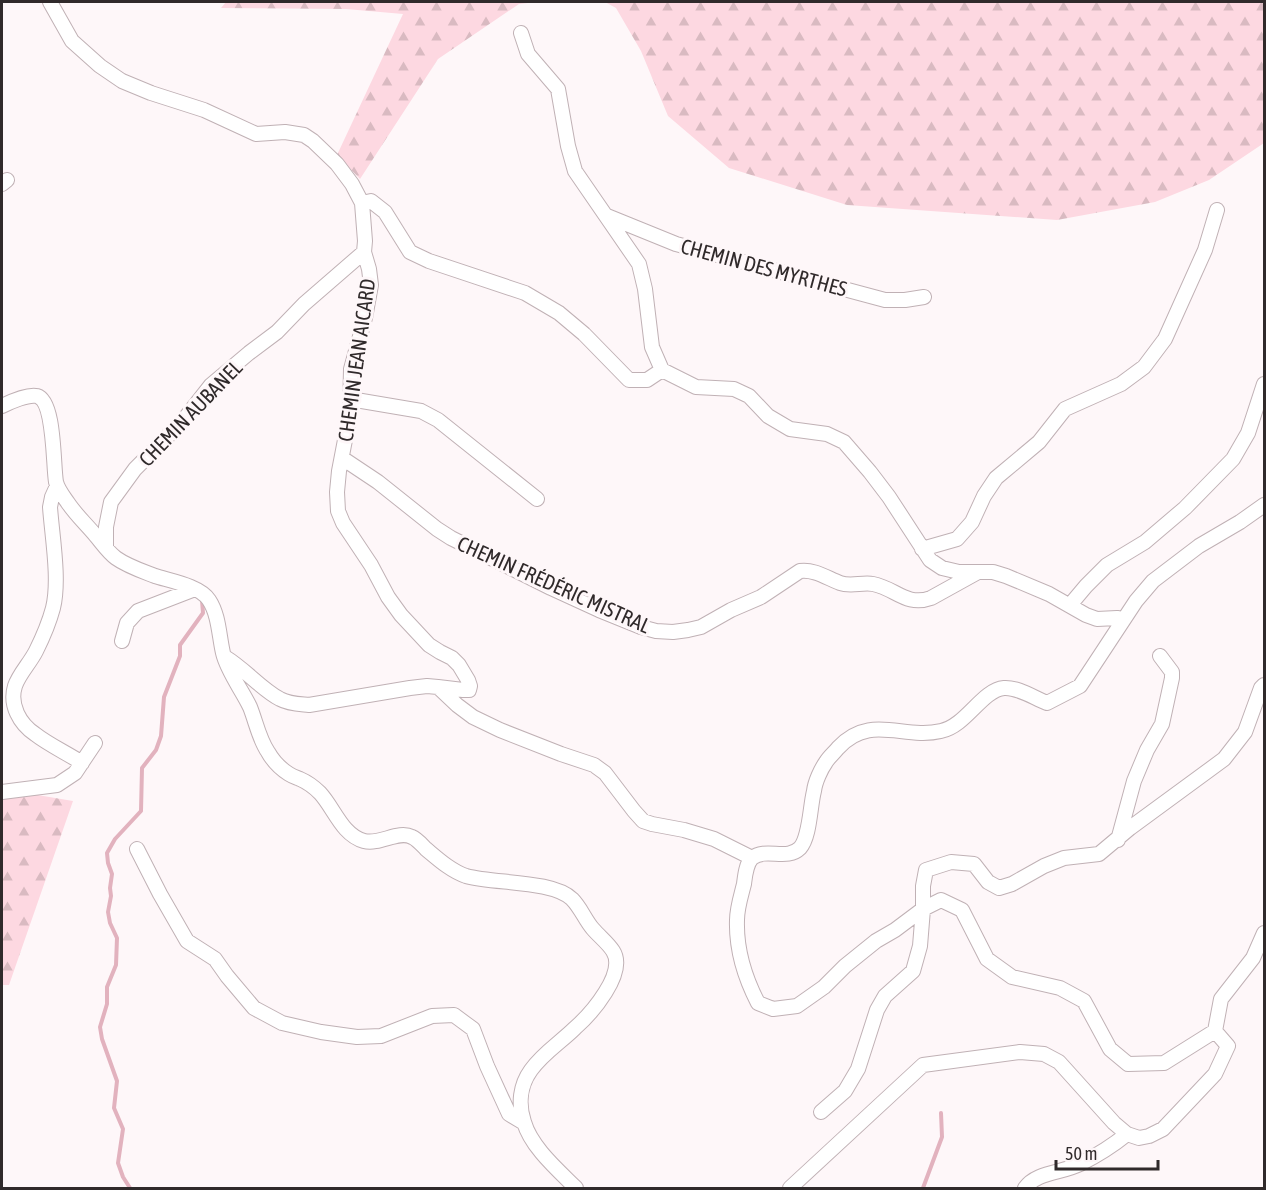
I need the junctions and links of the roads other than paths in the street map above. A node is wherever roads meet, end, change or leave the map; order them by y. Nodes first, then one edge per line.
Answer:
1 (50, 2) edge
2 (521, 33) dead end
3 (362, 203) junction
4 (1217, 210) dead end
5 (607, 216) junction
6 (364, 252) junction
7 (924, 297) dead end
8 (662, 370) junction
9 (1264, 384) edge
10 (350, 399) junction
11 (2, 406) edge
12 (342, 458) junction
13 (57, 486) junction
14 (537, 499) dead end
15 (1264, 505) edge
16 (106, 547) junction
17 (922, 549) junction
18 (978, 572) junction
19 (195, 589) junction
20 (1071, 605) junction
21 (1124, 619) junction
22 (122, 641) dead end
23 (224, 656) junction
24 (1160, 656) dead end
25 (1264, 685) edge
26 (438, 687) junction
27 (95, 743) dead end
28 (82, 762) junction
29 (2, 792) edge
30 (1118, 840) junction
31 (137, 849) dead end
32 (752, 858) junction
33 (923, 909) junction
34 (1264, 933) edge
35 (1215, 1031) junction
36 (820, 1112) dead end
37 (524, 1123) junction
38 (1127, 1134) junction
39 (576, 1188) edge
40 (790, 1188) edge
41 (1025, 1188) edge

1 - 3 street
2 - 5 street
3 - 6 street, CHEMIN JEAN AICARD
3 - 8 street
4 - 17 street
5 - 7 street, CHEMIN DES MYRTHES
5 - 8 street
6 - 10 street, CHEMIN JEAN AICARD
6 - 16 street, CHEMIN AUBANEL
8 - 17 street
9 - 20 street
10 - 12 street, CHEMIN JEAN AICARD
10 - 14 street
11 - 13 street
12 - 18 street, CHEMIN FRÉDÉRIC MISTRAL
12 - 26 street, CHEMIN JEAN AICARD
13 - 16 street
13 - 28 street
15 - 21 street
16 - 19 street
17 - 18 street
18 - 20 street
19 - 22 street
19 - 23 street
20 - 21 street
21 - 32 street
23 - 26 street
23 - 37 street
24 - 30 street
25 - 30 street
26 - 32 street
27 - 28 street
28 - 29 street
30 - 33 street
31 - 37 street
32 - 33 street
33 - 35 street
33 - 36 street
34 - 35 street
35 - 38 street
37 - 39 street
38 - 40 street
38 - 41 street

